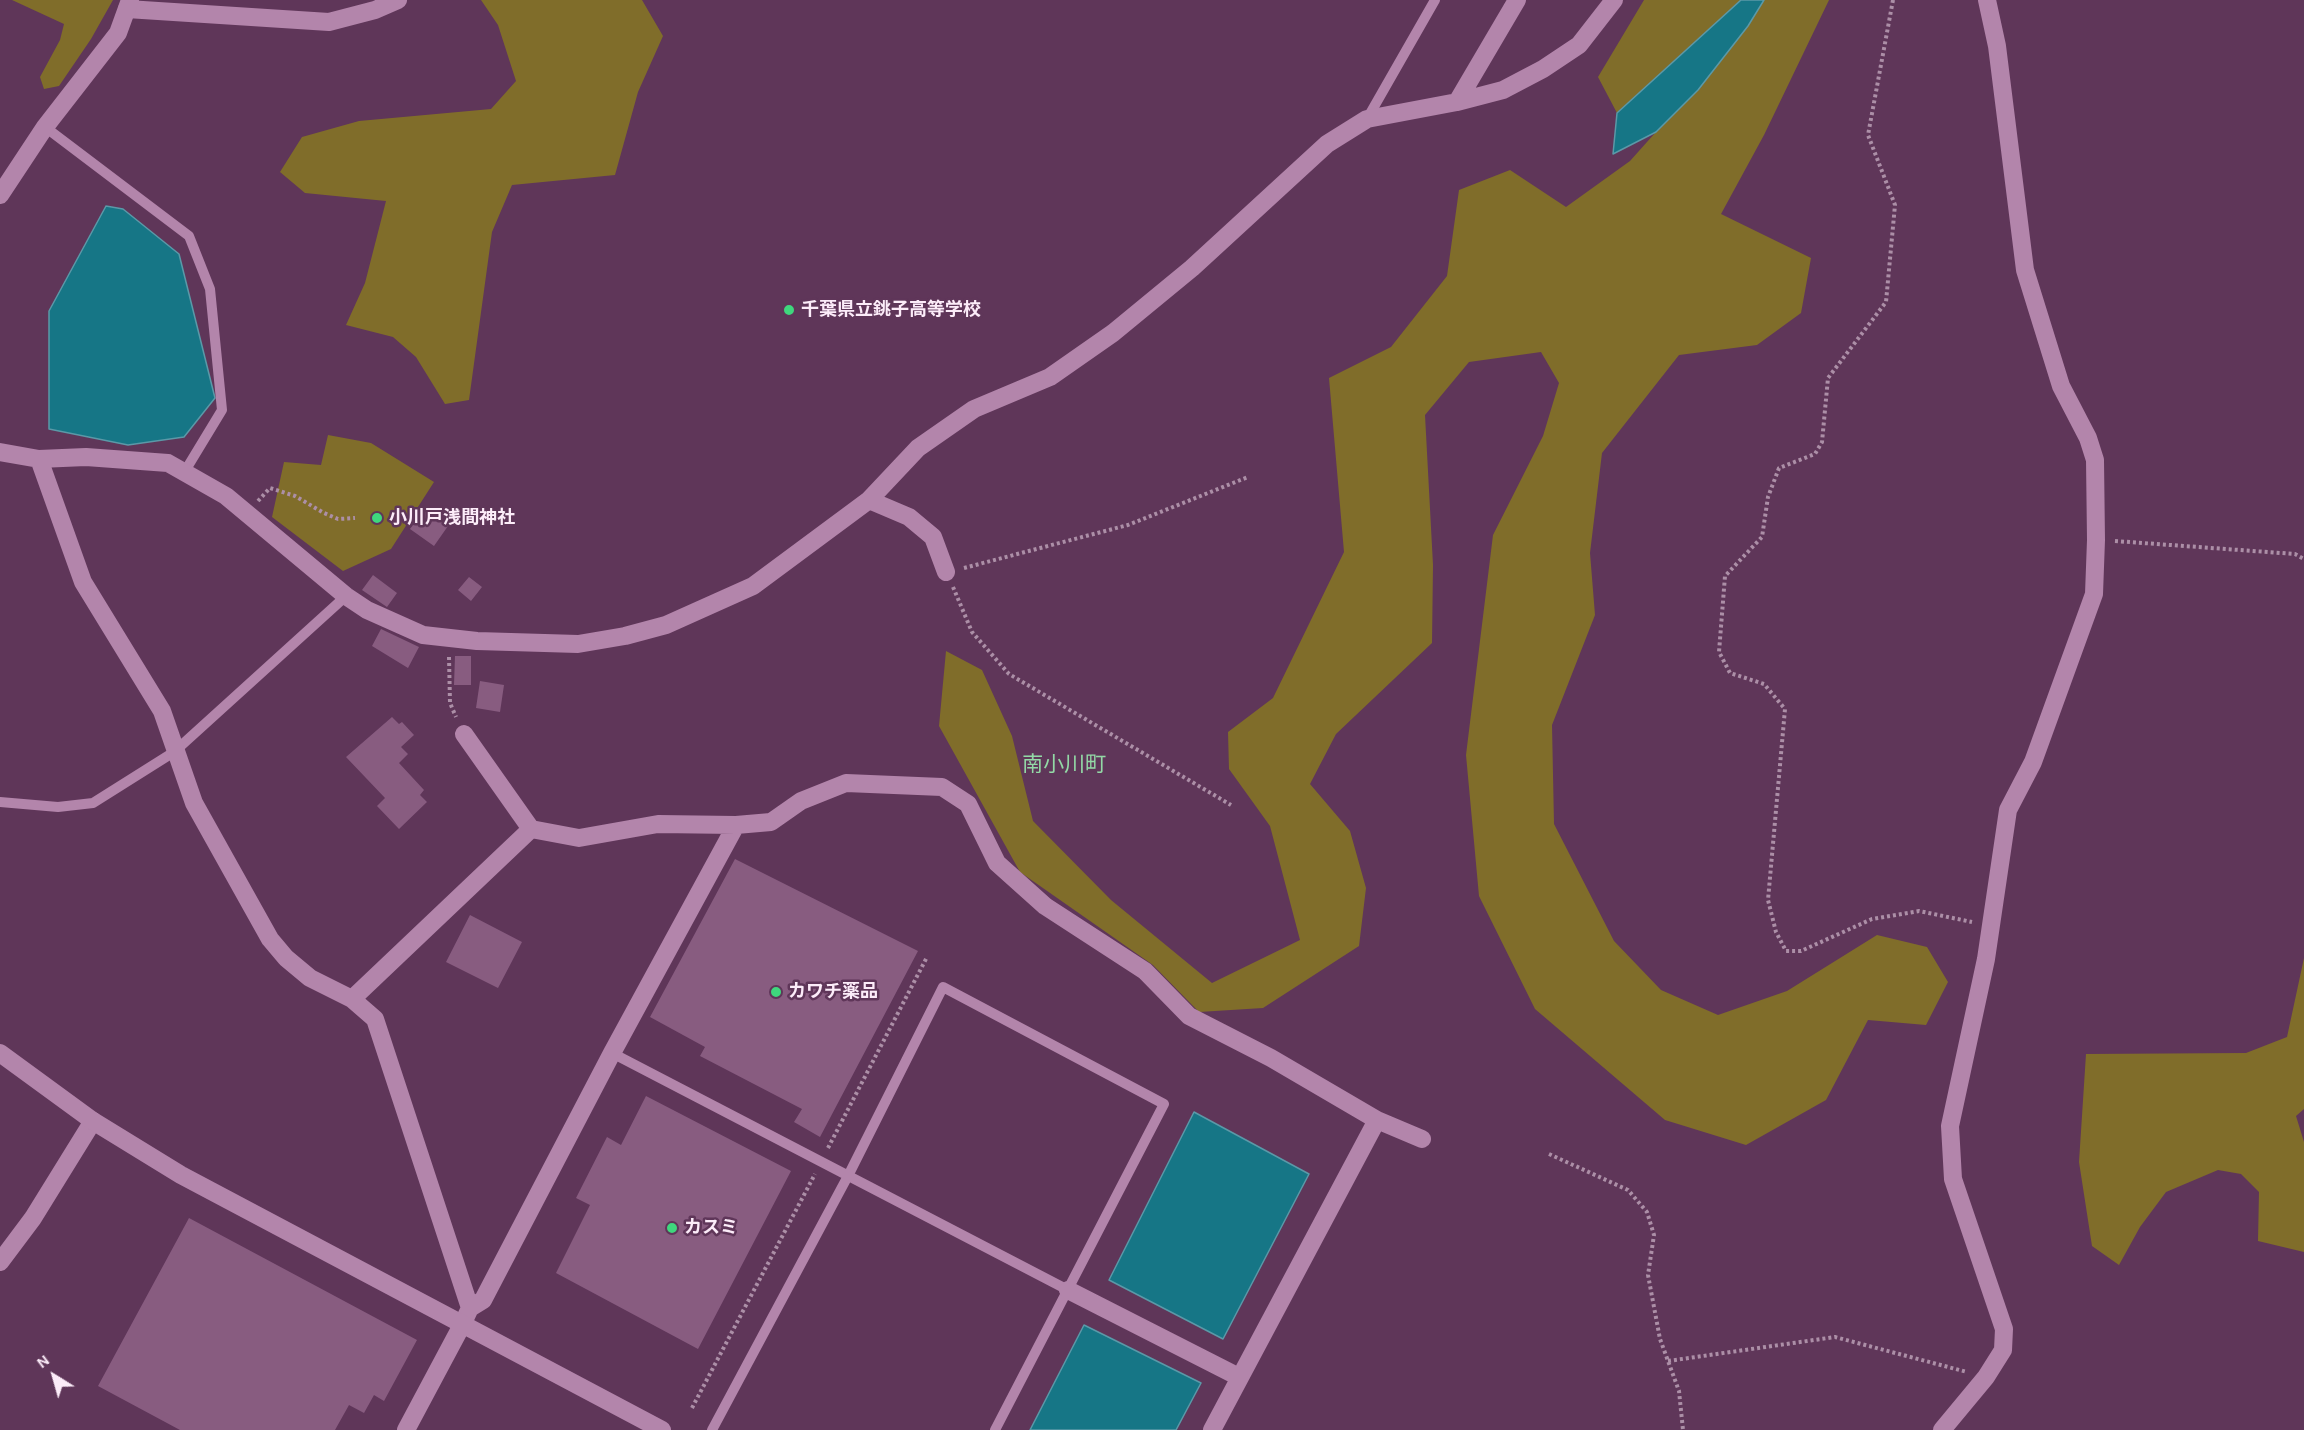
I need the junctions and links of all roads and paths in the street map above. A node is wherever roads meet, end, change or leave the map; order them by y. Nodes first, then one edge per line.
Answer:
1 (398, 0) edge
2 (1435, 0) edge
3 (1517, 0) edge
4 (1614, 0) edge
5 (1893, 0) edge
6 (1987, 0) edge
7 (128, 5) edge
8 (1457, 102) junction
9 (1367, 119) junction
10 (45, 127) junction
11 (0, 195) edge
12 (0, 452) edge
13 (39, 459) junction
14 (185, 471) junction
15 (1248, 477) dead end
16 (270, 488) dead end
17 (869, 501) junction
18 (355, 518) dead end
19 (2096, 540) junction
20 (2304, 559) edge
21 (946, 572) junction
22 (346, 596) junction
23 (449, 639) junction
24 (464, 734) joint
25 (174, 753) junction
26 (0, 802) edge
27 (1231, 805) dead end
28 (736, 825) junction
29 (531, 829) junction
30 (1991, 927) junction
31 (927, 957) dead end
32 (352, 999) junction
33 (0, 1053) edge
34 (612, 1053) junction
35 (1377, 1120) junction
36 (93, 1121) junction
37 (1422, 1139) dead end
38 (1549, 1154) dead end
39 (822, 1160) junction
40 (849, 1174) junction
41 (0, 1262) edge
42 (1068, 1290) junction
43 (470, 1308) junction
44 (462, 1325) junction
45 (1668, 1361) junction
46 (1239, 1377) junction
47 (1986, 1377) junction
48 (692, 1408) dead end
49 (406, 1430) edge
50 (662, 1430) edge
51 (712, 1430) edge
52 (995, 1430) edge
53 (1212, 1430) edge
54 (1683, 1430) edge
55 (1942, 1430) edge

1 - 7 street
2 - 9 lane
3 - 8 street
4 - 8 street
5 - 30 path
6 - 19 street
7 - 10 street
8 - 9 street
9 - 17 street
10 - 11 street
10 - 14 lane
12 - 13 street
13 - 14 street
13 - 25 street
14 - 22 street
15 - 21 path
16 - 18 path
17 - 21 street
17 - 23 street
19 - 20 path
19 - 30 street
21 - 27 path
22 - 23 street
22 - 25 lane
23 - 24 path
24 - 29 street
25 - 26 lane
25 - 32 street
28 - 29 street
28 - 34 street
28 - 35 street
29 - 32 street
30 - 47 street
31 - 39 path
32 - 43 street
33 - 36 street
34 - 39 lane
34 - 43 street
35 - 37 street
35 - 46 street
36 - 41 street
36 - 44 street
38 - 45 path
39 - 40 lane
39 - 48 path
40 - 42 lane
40 - 42 lane
40 - 51 lane
42 - 46 street
42 - 52 lane
43 - 44 street
44 - 49 street
44 - 50 street
45 - 47 path
45 - 54 path
46 - 53 street
47 - 55 street

